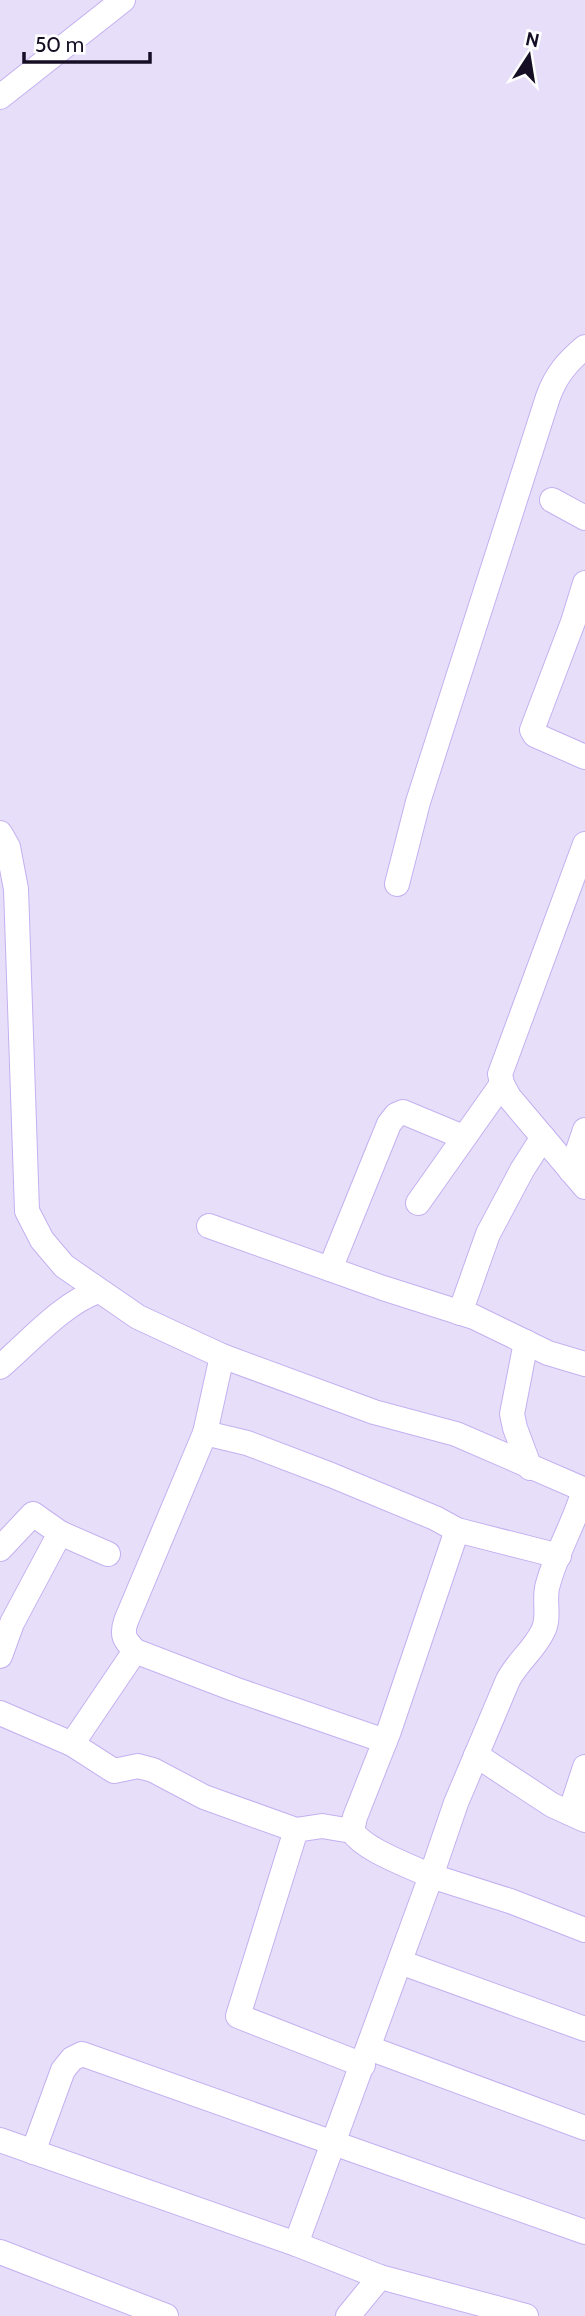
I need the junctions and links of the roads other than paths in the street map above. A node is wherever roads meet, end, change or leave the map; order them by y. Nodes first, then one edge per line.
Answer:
1 (123, 0) edge
2 (0, 97) edge
3 (585, 347) edge
4 (552, 500) dead end
5 (585, 518) edge
6 (585, 583) edge
7 (585, 757) edge
8 (585, 844) edge
9 (3, 845) edge
10 (397, 884) dead end
11 (502, 1084) junction
12 (585, 1130) edge
13 (463, 1137) junction
14 (543, 1137) junction
15 (578, 1179) edge
16 (418, 1203) dead end
17 (209, 1226) dead end
18 (330, 1269) junction
19 (98, 1290) junction
20 (460, 1313) junction
21 (526, 1342) junction
22 (222, 1356) junction
23 (585, 1364) edge
24 (0, 1367) edge
25 (205, 1433) junction
26 (530, 1468) junction
27 (585, 1490) edge
28 (457, 1530) junction
29 (60, 1533) junction
30 (0, 1549) edge
31 (108, 1554) dead end
32 (559, 1556) junction
33 (6, 1618) edge
34 (135, 1651) junction
35 (0, 1656) edge
36 (0, 1713) edge
37 (385, 1741) junction
38 (72, 1744) junction
39 (476, 1755) junction
40 (585, 1767) edge
41 (577, 1816) edge
42 (296, 1830) junction
43 (352, 1830) junction
44 (431, 1876) junction
45 (585, 1930) edge
46 (400, 1962) junction
47 (585, 2029) edge
48 (366, 2056) junction
49 (585, 2128) edge
50 (0, 2140) edge
51 (334, 2144) junction
52 (33, 2152) junction
53 (585, 2232) edge
54 (296, 2244) junction
55 (0, 2252) edge
56 (380, 2277) junction
57 (166, 2316) edge
58 (348, 2316) edge
59 (526, 2316) edge

1 - 2 street
3 - 10 street
4 - 5 street
6 - 7 street
8 - 11 street
9 - 19 street
11 - 13 street
11 - 14 street
12 - 15 street
13 - 16 street
13 - 18 street
14 - 15 street
14 - 20 street
17 - 18 street
18 - 20 street
19 - 22 street
19 - 24 street
20 - 21 street
21 - 23 street
21 - 26 street
22 - 25 street
22 - 26 street
25 - 28 street
25 - 34 street
26 - 27 street
27 - 32 street
28 - 32 street
28 - 37 street
29 - 30 street
29 - 31 street
29 - 33 street
32 - 39 street
33 - 35 street
34 - 37 street
34 - 38 street
36 - 38 street
37 - 43 street
38 - 42 street
39 - 41 street
39 - 44 street
40 - 41 street
42 - 43 street
42 - 48 street
43 - 44 street
44 - 45 street
44 - 46 street
46 - 47 street
46 - 48 street
48 - 49 street
48 - 51 street
50 - 52 street
51 - 52 street
51 - 53 street
51 - 54 street
52 - 54 street
54 - 56 street
55 - 57 street
56 - 58 street
56 - 59 street

